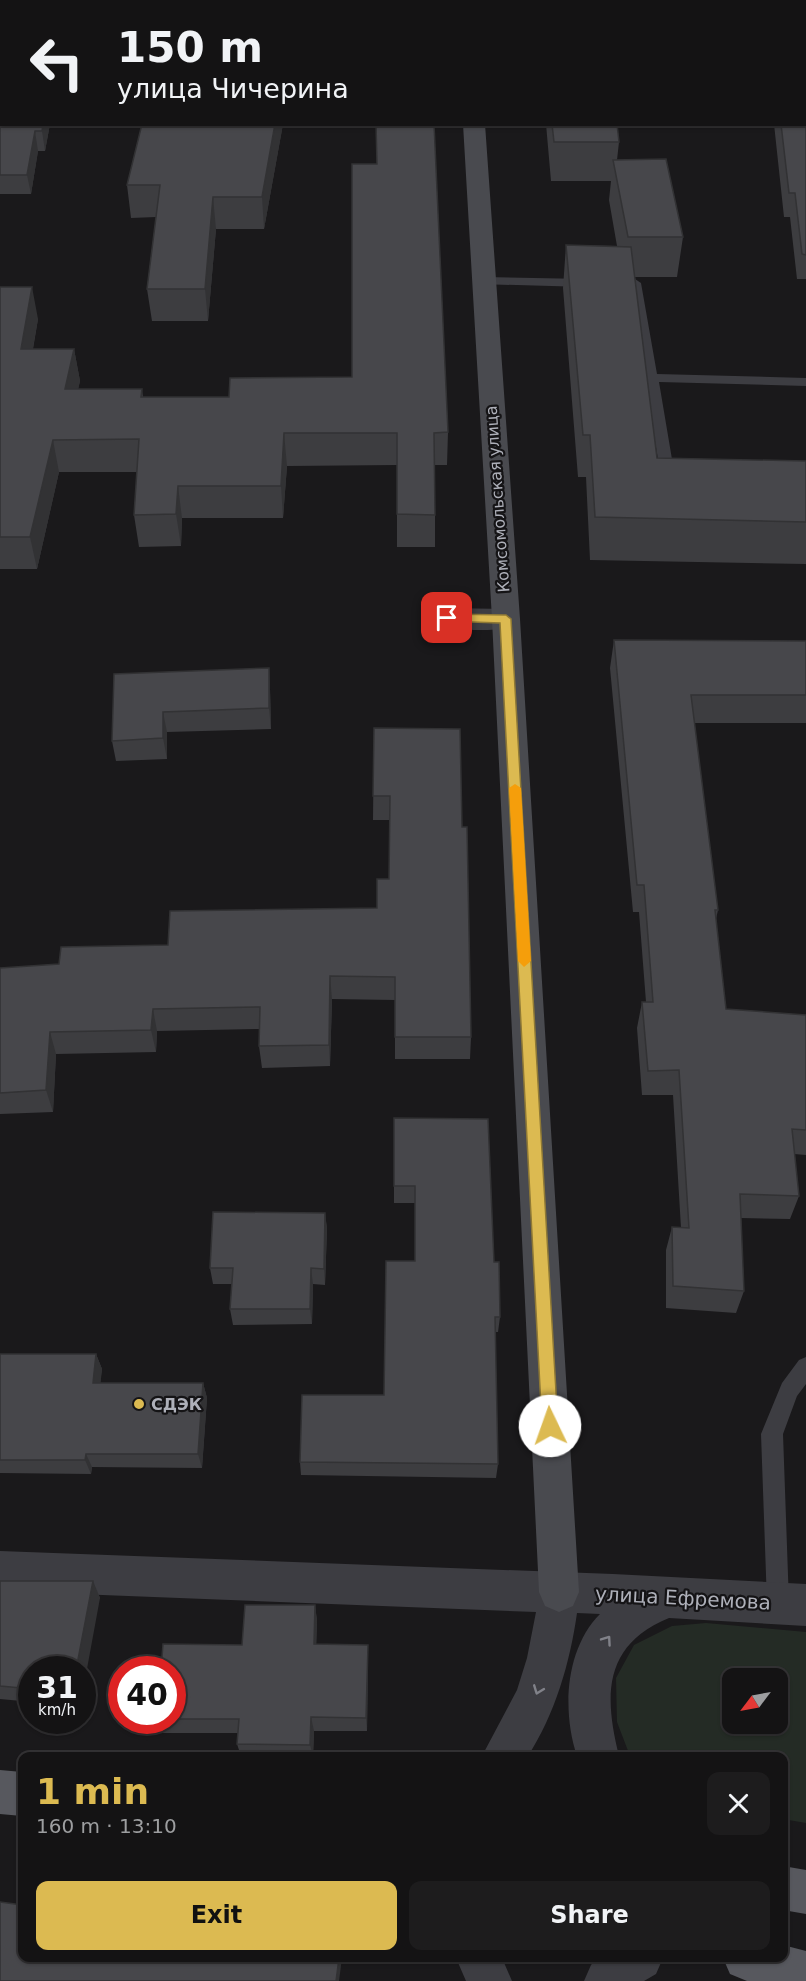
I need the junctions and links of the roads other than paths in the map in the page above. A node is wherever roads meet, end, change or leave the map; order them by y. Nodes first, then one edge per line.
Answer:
1 (474, 126) edge
2 (483, 281) junction
3 (651, 378) junction
4 (806, 382) edge
5 (681, 487) edge
6 (447, 618) dead end
7 (506, 619) junction
8 (806, 1367) edge
9 (0, 1571) edge
10 (559, 1592) junction
11 (670, 1597) junction
12 (792, 1604) edge
13 (594, 1749) edge
14 (505, 1752) edge
15 (0, 1792) edge
16 (18, 1794) edge
17 (788, 1889) edge
18 (806, 1892) edge
19 (481, 1962) edge
20 (632, 1962) edge
21 (489, 1981) edge
22 (607, 1981) edge

1 - 2 street, Комсомольская улица
2 - 3 lane
2 - 7 street, Комсомольская улица
3 - 4 lane
3 - 5 lane
6 - 7 street
7 - 10 street, Комсомольская улица
8 - 12 lane
9 - 10 street, улица Ефремова
10 - 11 street, улица Ефремова
10 - 13 street
10 -> 14 street
11 - 12 street, улица Ефремова
13 -> 11 street
15 - 16 main road
17 - 18 main road
19 - 21 street
20 - 22 street

